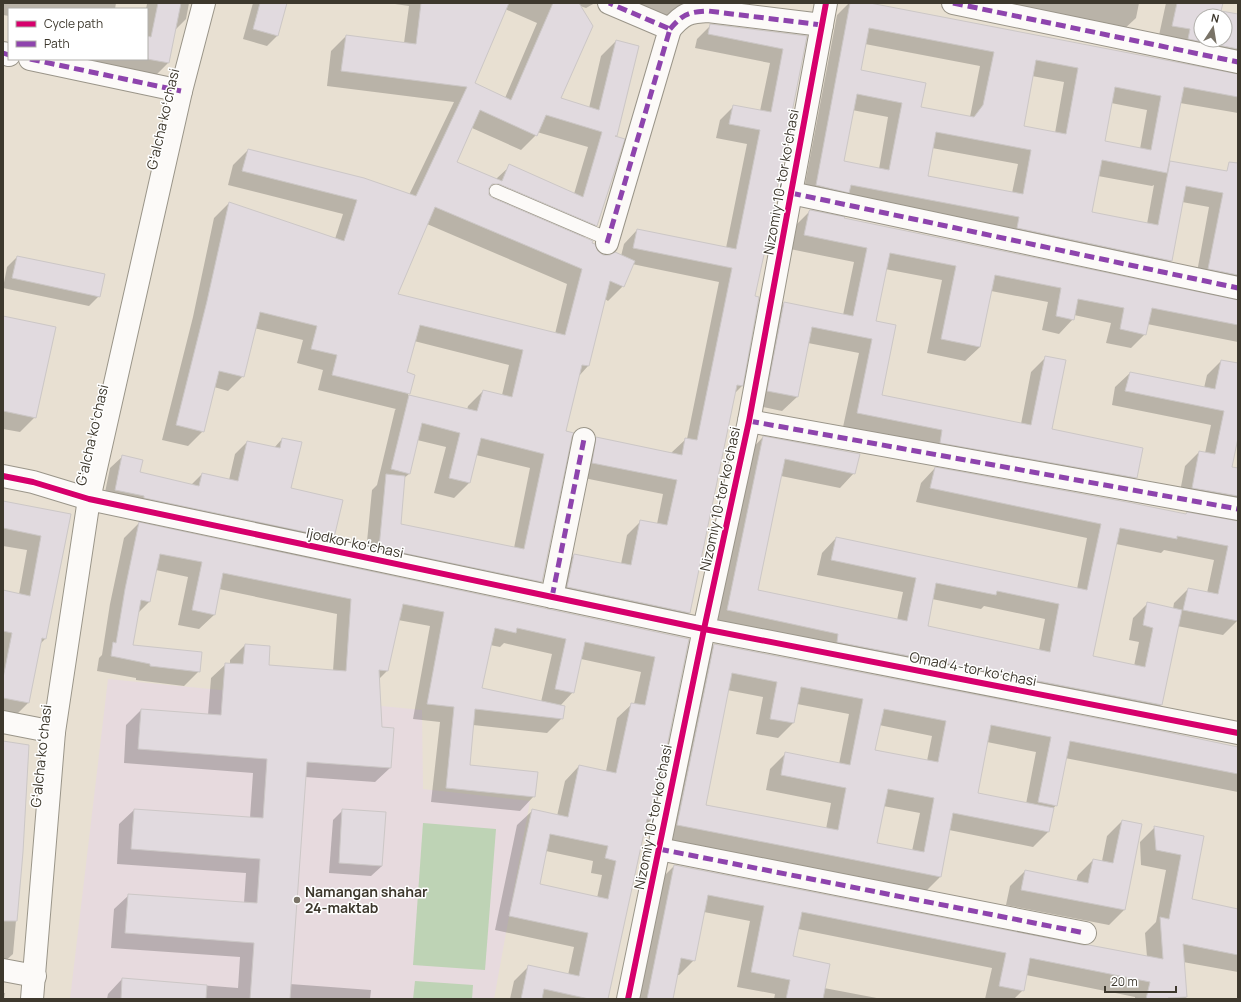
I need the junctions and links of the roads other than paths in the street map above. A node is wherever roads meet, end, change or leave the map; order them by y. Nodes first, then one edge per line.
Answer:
1 (204, 3) edge
2 (609, 3) edge
3 (826, 3) edge
4 (953, 3) edge
5 (822, 26) junction
6 (670, 28) junction
7 (35, 60) edge
8 (1238, 62) edge
9 (181, 91) junction
10 (496, 191) dead end
11 (791, 193) junction
12 (607, 241) joint
13 (1238, 288) edge
14 (749, 421) junction
15 (584, 439) dead end
16 (3, 476) edge
17 (90, 500) junction
18 (1238, 510) edge
19 (552, 597) junction
20 (704, 629) junction
21 (3, 722) edge
22 (54, 732) junction
23 (1238, 733) edge
24 (660, 849) junction
25 (1085, 933) dead end
26 (3, 970) edge
27 (35, 976) junction
28 (32, 999) edge
29 (628, 999) edge

1 - 9 street, Gʻalcha koʻchasi
2 - 6 street
3 - 5 street, Nizomiy 10-tor koʻchasi
4 - 8 street
5 - 6 street
5 - 11 street, Nizomiy 10-tor koʻchasi
6 - 12 street
7 - 9 street
9 - 17 street, Gʻalcha koʻchasi
10 - 12 lane
11 - 13 street
11 - 14 street, Nizomiy 10-tor koʻchasi
14 - 18 street
14 - 20 street, Nizomiy 10-tor koʻchasi
15 - 19 street
16 - 17 street, Ijodkor koʻchasi
17 - 19 street, Ijodkor koʻchasi
17 - 22 street, Gʻalcha koʻchasi
19 - 20 street, Ijodkor koʻchasi
20 - 23 street, Omad 4-tor koʻchasi
20 - 24 street, Nizomiy 10-tor koʻchasi
21 - 22 street
22 - 27 street, Gʻalcha koʻchasi
24 - 25 street
24 - 29 street, Nizomiy 10-tor koʻchasi
26 - 27 street
27 - 28 street, Gʻalcha koʻchasi

